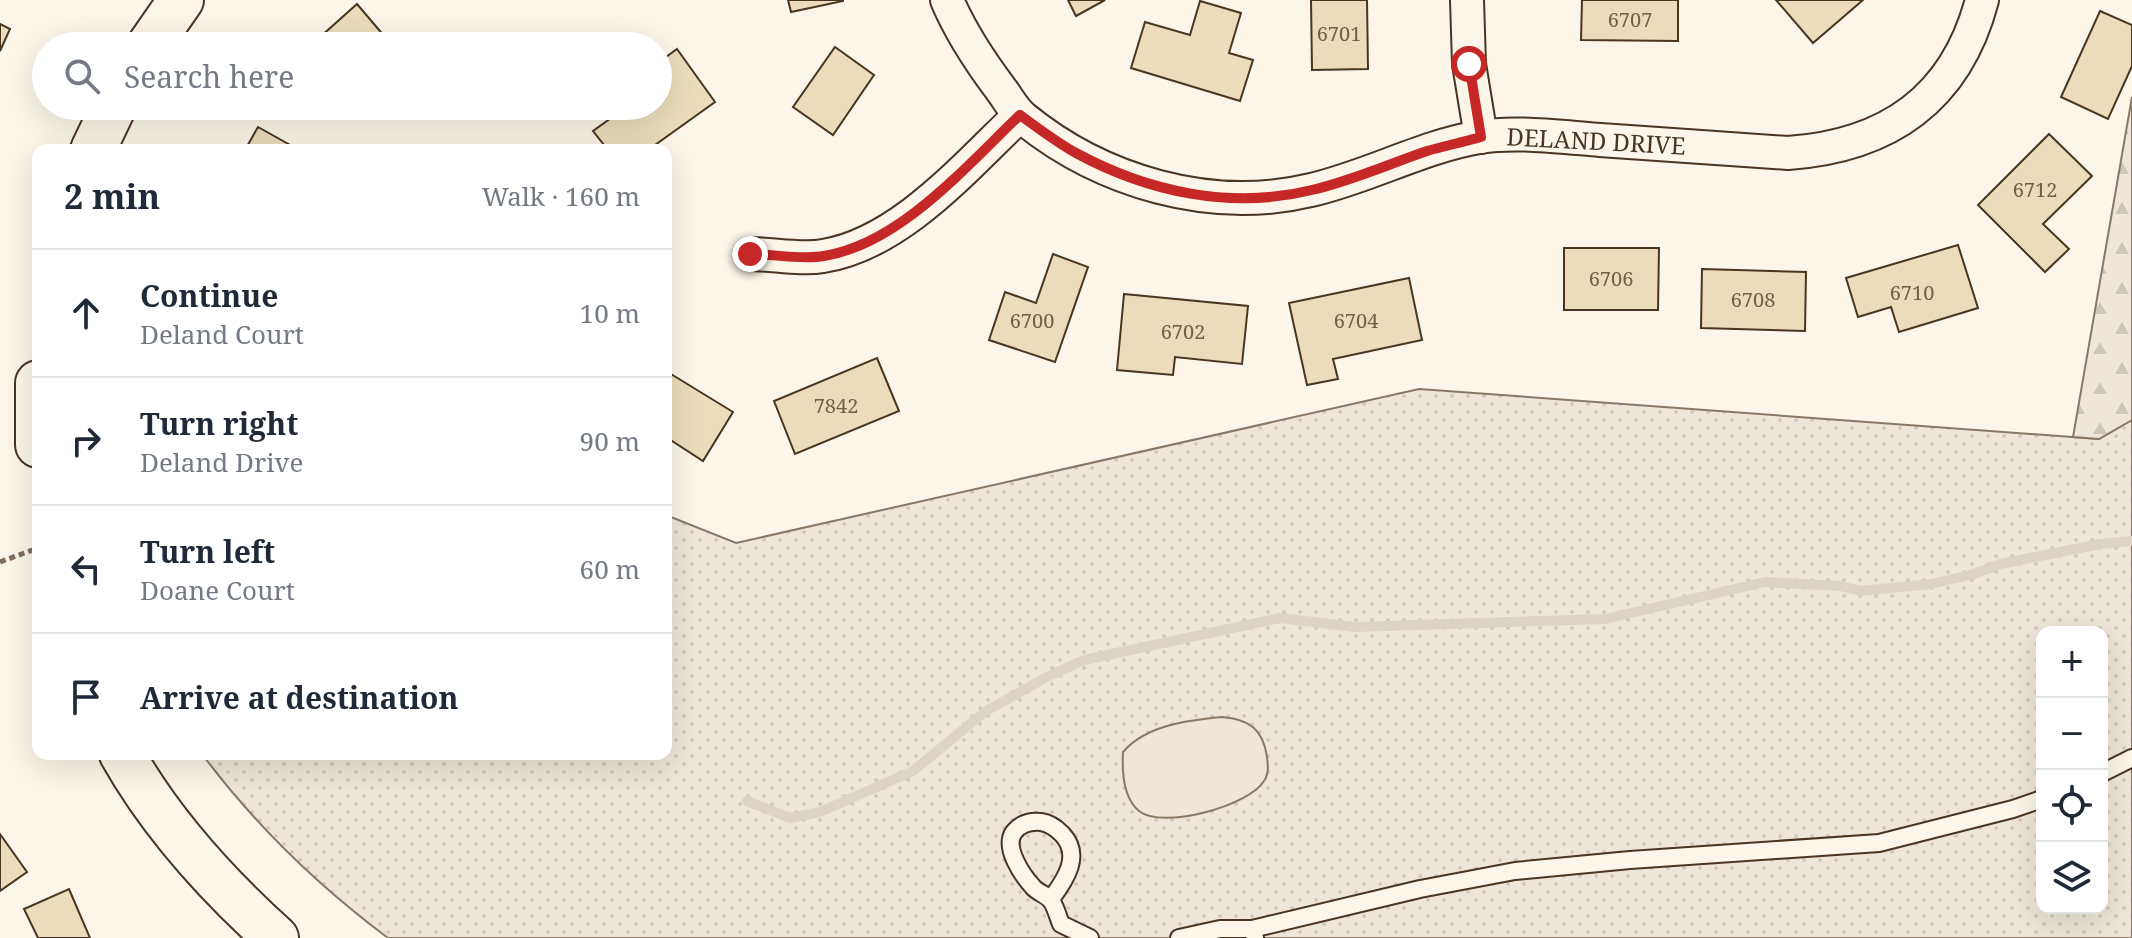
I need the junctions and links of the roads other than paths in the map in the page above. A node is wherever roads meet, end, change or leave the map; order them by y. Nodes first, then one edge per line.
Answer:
1 (181, 0) edge
2 (947, 0) edge
3 (1467, 0) edge
4 (1982, 0) edge
5 (159, 32) edge
6 (1020, 115) junction
7 (107, 120) edge
8 (1481, 137) junction
9 (96, 144) edge
10 (750, 254) dead end
11 (2132, 758) edge
12 (126, 760) edge
13 (2108, 770) edge
14 (2036, 801) edge
15 (1051, 899) junction
16 (1253, 934) edge
17 (276, 938) edge
18 (1090, 938) edge
19 (1179, 938) edge

1 - 5 street
2 - 6 street, DELAND DRIVE
3 - 8 street
4 - 8 street, DELAND DRIVE
6 - 8 street, DELAND DRIVE
6 - 10 street
7 - 9 street
11 - 13 lane
12 - 17 street
14 - 16 lane
15 - 15 lane
15 - 18 lane
16 - 19 lane

